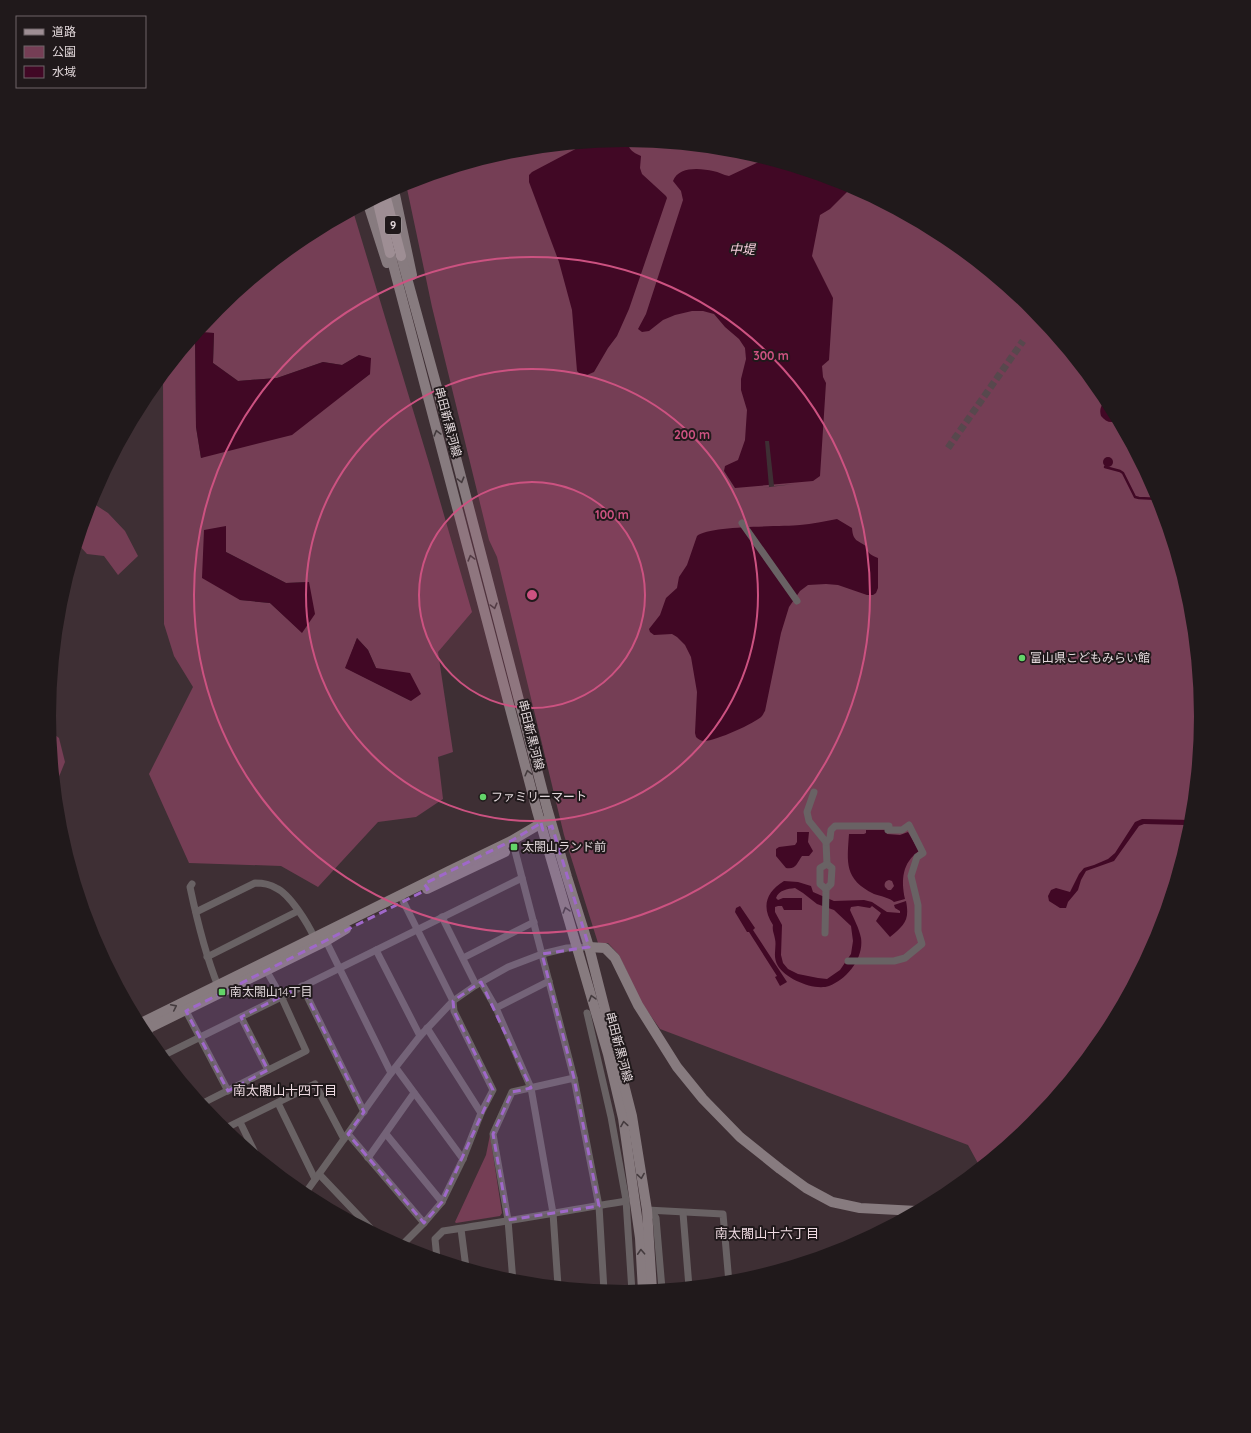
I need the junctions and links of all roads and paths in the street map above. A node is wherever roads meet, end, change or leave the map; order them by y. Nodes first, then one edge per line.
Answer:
1 (395, 196) edge
2 (387, 200) edge
3 (378, 204) edge
4 (369, 208) edge
5 (409, 329) junction
6 (452, 442) junction
7 (742, 523) dead end
8 (797, 601) dead end
9 (814, 792) dead end
10 (546, 824) junction
11 (826, 842) junction
12 (514, 847) junction
13 (827, 864) junction
14 (522, 878) junction
15 (192, 884) dead end
16 (426, 886) junction
17 (826, 889) junction
18 (403, 901) junction
19 (298, 910) junction
20 (196, 912) junction
21 (442, 917) junction
22 (534, 922) junction
23 (416, 929) junction
24 (825, 933) dead end
25 (314, 938) junction
26 (326, 941) junction
27 (577, 947) junction
28 (589, 947) junction
29 (376, 950) junction
30 (542, 954) junction
31 (208, 957) junction
32 (463, 958) junction
33 (848, 960) dead end
34 (339, 967) junction
35 (266, 970) junction
36 (549, 981) junction
37 (479, 984) junction
38 (218, 986) junction
39 (302, 986) junction
40 (281, 996) junction
41 (453, 1001) junction
42 (496, 1008) junction
43 (186, 1011) junction
44 (587, 1013) dead end
45 (241, 1017) junction
46 (147, 1026) edge
47 (148, 1026) edge
48 (427, 1028) junction
49 (420, 1036) junction
50 (200, 1037) junction
51 (167, 1053) edge
52 (268, 1070) junction
53 (394, 1071) junction
54 (574, 1078) junction
55 (531, 1088) junction
56 (228, 1091) junction
57 (414, 1093) junction
58 (206, 1102) edge
59 (278, 1103) junction
60 (364, 1112) junction
61 (481, 1113) junction
62 (240, 1122) junction
63 (230, 1126) edge
64 (386, 1134) junction
65 (346, 1137) junction
66 (251, 1146) edge
67 (368, 1158) junction
68 (463, 1159) junction
69 (317, 1176) junction
70 (308, 1189) edge
71 (626, 1200) junction
72 (442, 1202) junction
73 (599, 1206) junction
74 (650, 1211) junction
75 (909, 1211) edge
76 (552, 1213) junction
77 (683, 1213) junction
78 (508, 1220) junction
79 (363, 1221) edge
80 (424, 1223) junction
81 (461, 1229) junction
82 (405, 1241) edge
83 (437, 1254) edge
84 (465, 1263) edge
85 (512, 1275) edge
86 (728, 1276) edge
87 (558, 1282) edge
88 (689, 1282) edge
89 (604, 1285) edge
90 (652, 1285) edge
91 (662, 1285) edge
92 (632, 1286) edge
93 (643, 1286) edge

1 - 6 main road, 串田新黒河線
2 - 6 main road, 串田新黒河線 / 9
3 - 5 main road, 串田新黒河線 / 9
4 - 5 main road, 串田新黒河線
10 -> 5 main road, 串田新黒河線
6 -> 10 main road, 串田新黒河線
7 - 8 street
9 - 11 street
10 - 12 main road
10 - 16 main road
27 -> 10 main road, 串田新黒河線
10 - 28 main road, 串田新黒河線
11 - 13 street
11 - 33 street
12 - 14 street
12 - 16 main road
13 - 17 street
13 - 17 street
14 - 21 street
14 - 22 street
15 - 20 street
16 - 18 main road
16 - 25 main road
17 - 24 street
18 - 23 street
18 - 26 main road
19 - 20 street
19 - 25 street
19 - 31 street
20 - 31 street
21 - 23 street
21 - 32 street
22 - 30 street
22 - 32 street
23 - 29 street
23 - 41 street
25 - 38 main road
26 - 34 street
26 - 35 main road
27 - 28 street
27 - 30 street
93 -> 27 main road, 串田新黒河線
28 -> 74 main road, 串田新黒河線
28 - 75 main road
29 - 34 street
29 - 49 street
30 - 36 street
30 - 37 street
31 - 38 street
32 - 37 street
34 - 39 street
34 - 53 street
35 - 40 street
35 - 43 main road
36 - 42 street
36 - 54 street
37 - 41 street
37 - 42 street
46 -> 38 main road
39 - 40 street
39 - 60 street
40 - 45 street
40 - 52 street
41 - 48 street
41 - 61 street
42 - 55 street
43 - 47 main road
43 - 50 street
44 - 71 street
45 - 50 street
45 - 52 street
48 - 49 street
48 - 61 street
49 - 53 street
50 - 51 street
50 - 56 street
52 - 56 street
53 - 57 street
53 - 60 street
54 - 55 street
54 - 73 street
55 - 76 street
55 - 78 street
56 - 58 street
57 - 64 street
57 - 68 street
59 - 62 street
59 - 65 street
59 - 69 street
60 - 65 street
61 - 68 street
62 - 63 street
62 - 66 street
64 - 67 street
64 - 72 street
65 - 67 street
65 - 69 street
67 - 80 street
68 - 72 street
69 - 70 street
69 - 79 street
71 - 73 street
71 - 92 street
72 - 80 street
73 - 76 street
73 - 89 street
74 - 77 street
74 - 90 main road, 串田新黒河線
74 - 91 street
76 - 78 street
76 - 87 street
77 - 86 street
77 - 88 street
78 - 81 street
78 - 85 street
80 - 82 street
81 - 83 street
81 - 84 street

